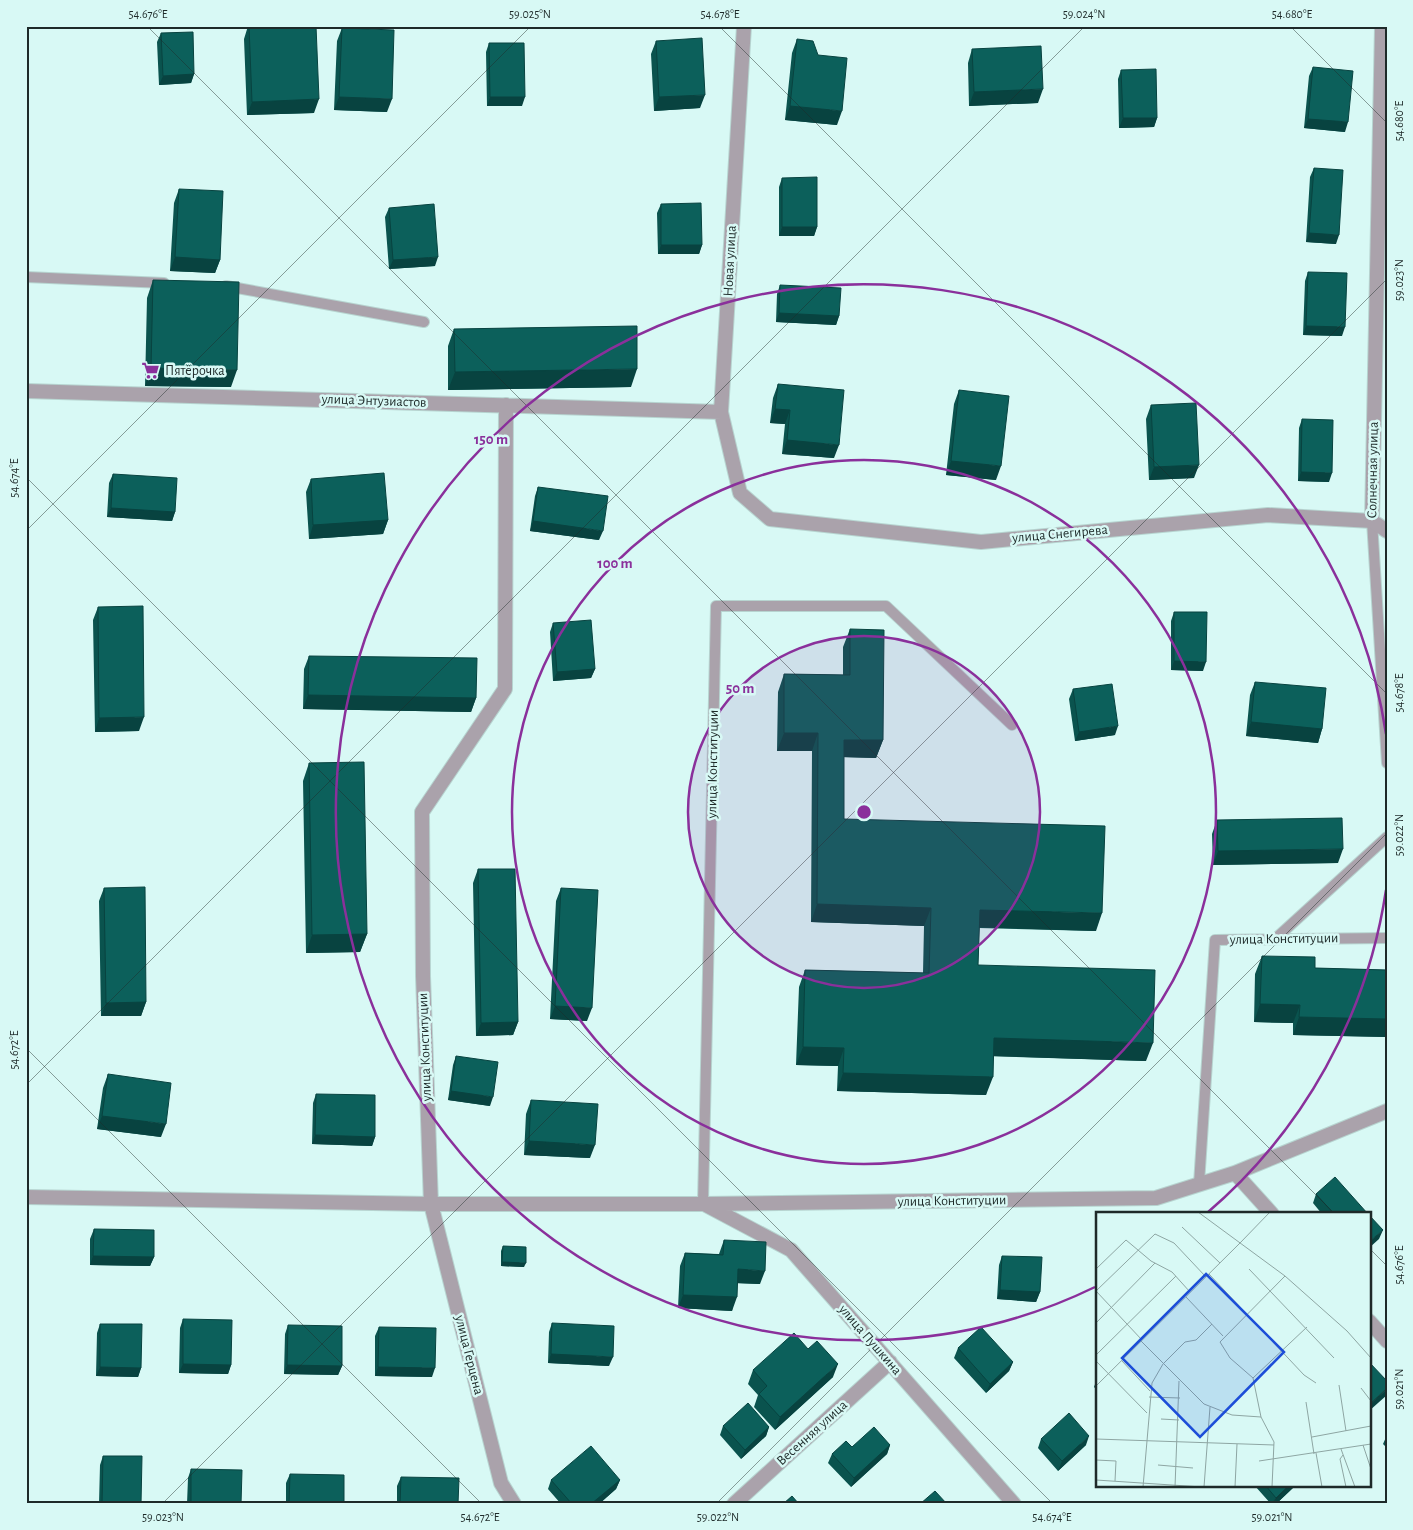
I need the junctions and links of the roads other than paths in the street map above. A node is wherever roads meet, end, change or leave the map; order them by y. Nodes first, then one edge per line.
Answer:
1 (744, 26) edge
2 (1382, 26) edge
3 (26, 277) edge
4 (172, 284) edge
5 (220, 286) edge
6 (424, 322) dead end
7 (26, 390) edge
8 (506, 405) junction
9 (721, 412) junction
10 (740, 493) joint
11 (1372, 521) junction
12 (1387, 531) edge
13 (1012, 726) dead end
14 (1387, 763) edge
15 (1387, 837) edge
16 (1387, 938) edge
17 (1274, 940) junction
18 (1387, 1111) edge
19 (1235, 1173) junction
20 (1199, 1184) junction
21 (26, 1197) edge
22 (430, 1204) junction
23 (703, 1204) junction
24 (1270, 1212) edge
25 (1370, 1322) edge
26 (1387, 1341) edge
27 (890, 1362) junction
28 (514, 1504) edge
29 (734, 1504) edge
30 (1014, 1504) edge

1 - 9 street, Новая улица
2 - 11 street, Солнечная улица
3 - 4 lane
5 - 6 lane
7 - 8 street, улица Энтузиастов
8 - 9 street, улица Энтузиастов
8 - 22 street, улица Конституции
9 - 10 street, Новая улица
10 - 11 street, улица Снегирева
11 - 12 street
11 - 14 lane, Солнечная улица
13 - 23 lane, улица Конституции
15 - 17 lane
16 - 17 lane, улица Конституции
17 - 20 lane, улица Конституции
18 - 19 street, улица Конституции
19 - 20 street, улица Конституции
19 - 24 street
20 - 23 street, улица Конституции
21 - 22 street, улица Конституции
22 - 23 street, улица Конституции
22 - 28 street, улица Герцена
23 - 27 street, улица Пушкина
25 - 26 street
27 - 29 street, Весенняя улица
27 - 30 street, улица Пушкина

